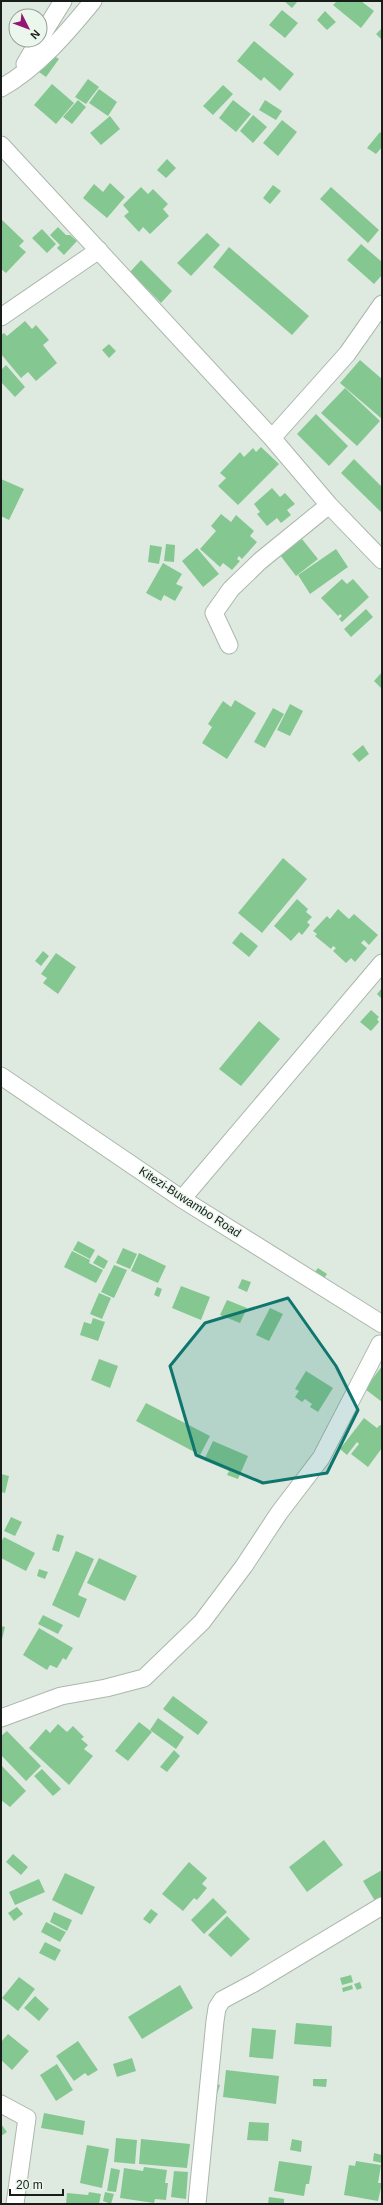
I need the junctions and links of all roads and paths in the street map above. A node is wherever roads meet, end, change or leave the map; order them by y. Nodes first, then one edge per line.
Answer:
1 (63, 1) edge
2 (93, 1) edge
3 (48, 25) edge
4 (33, 48) edge
5 (8, 84) edge
6 (1, 145) edge
7 (99, 250) junction
8 (382, 304) edge
9 (1, 317) edge
10 (272, 438) junction
11 (329, 505) junction
12 (382, 560) edge
13 (229, 645) dead end
14 (382, 963) edge
15 (1, 1076) edge
16 (182, 1198) junction
17 (382, 1324) edge
18 (382, 1344) edge
19 (1, 1718) edge
20 (382, 1906) edge
21 (1, 2104) edge
22 (15, 2204) edge
23 (198, 2204) edge

1 - 3 street
2 - 5 street
4 - 5 street
6 - 7 street
7 - 9 street
7 - 10 street
8 - 10 street
10 - 11 street
11 - 12 street
11 - 13 street
14 - 16 street
15 - 16 street, Kitezi-Buwambo Road
16 - 17 street, Kitezi-Buwambo Road
18 - 19 street
20 - 23 street
21 - 22 street

